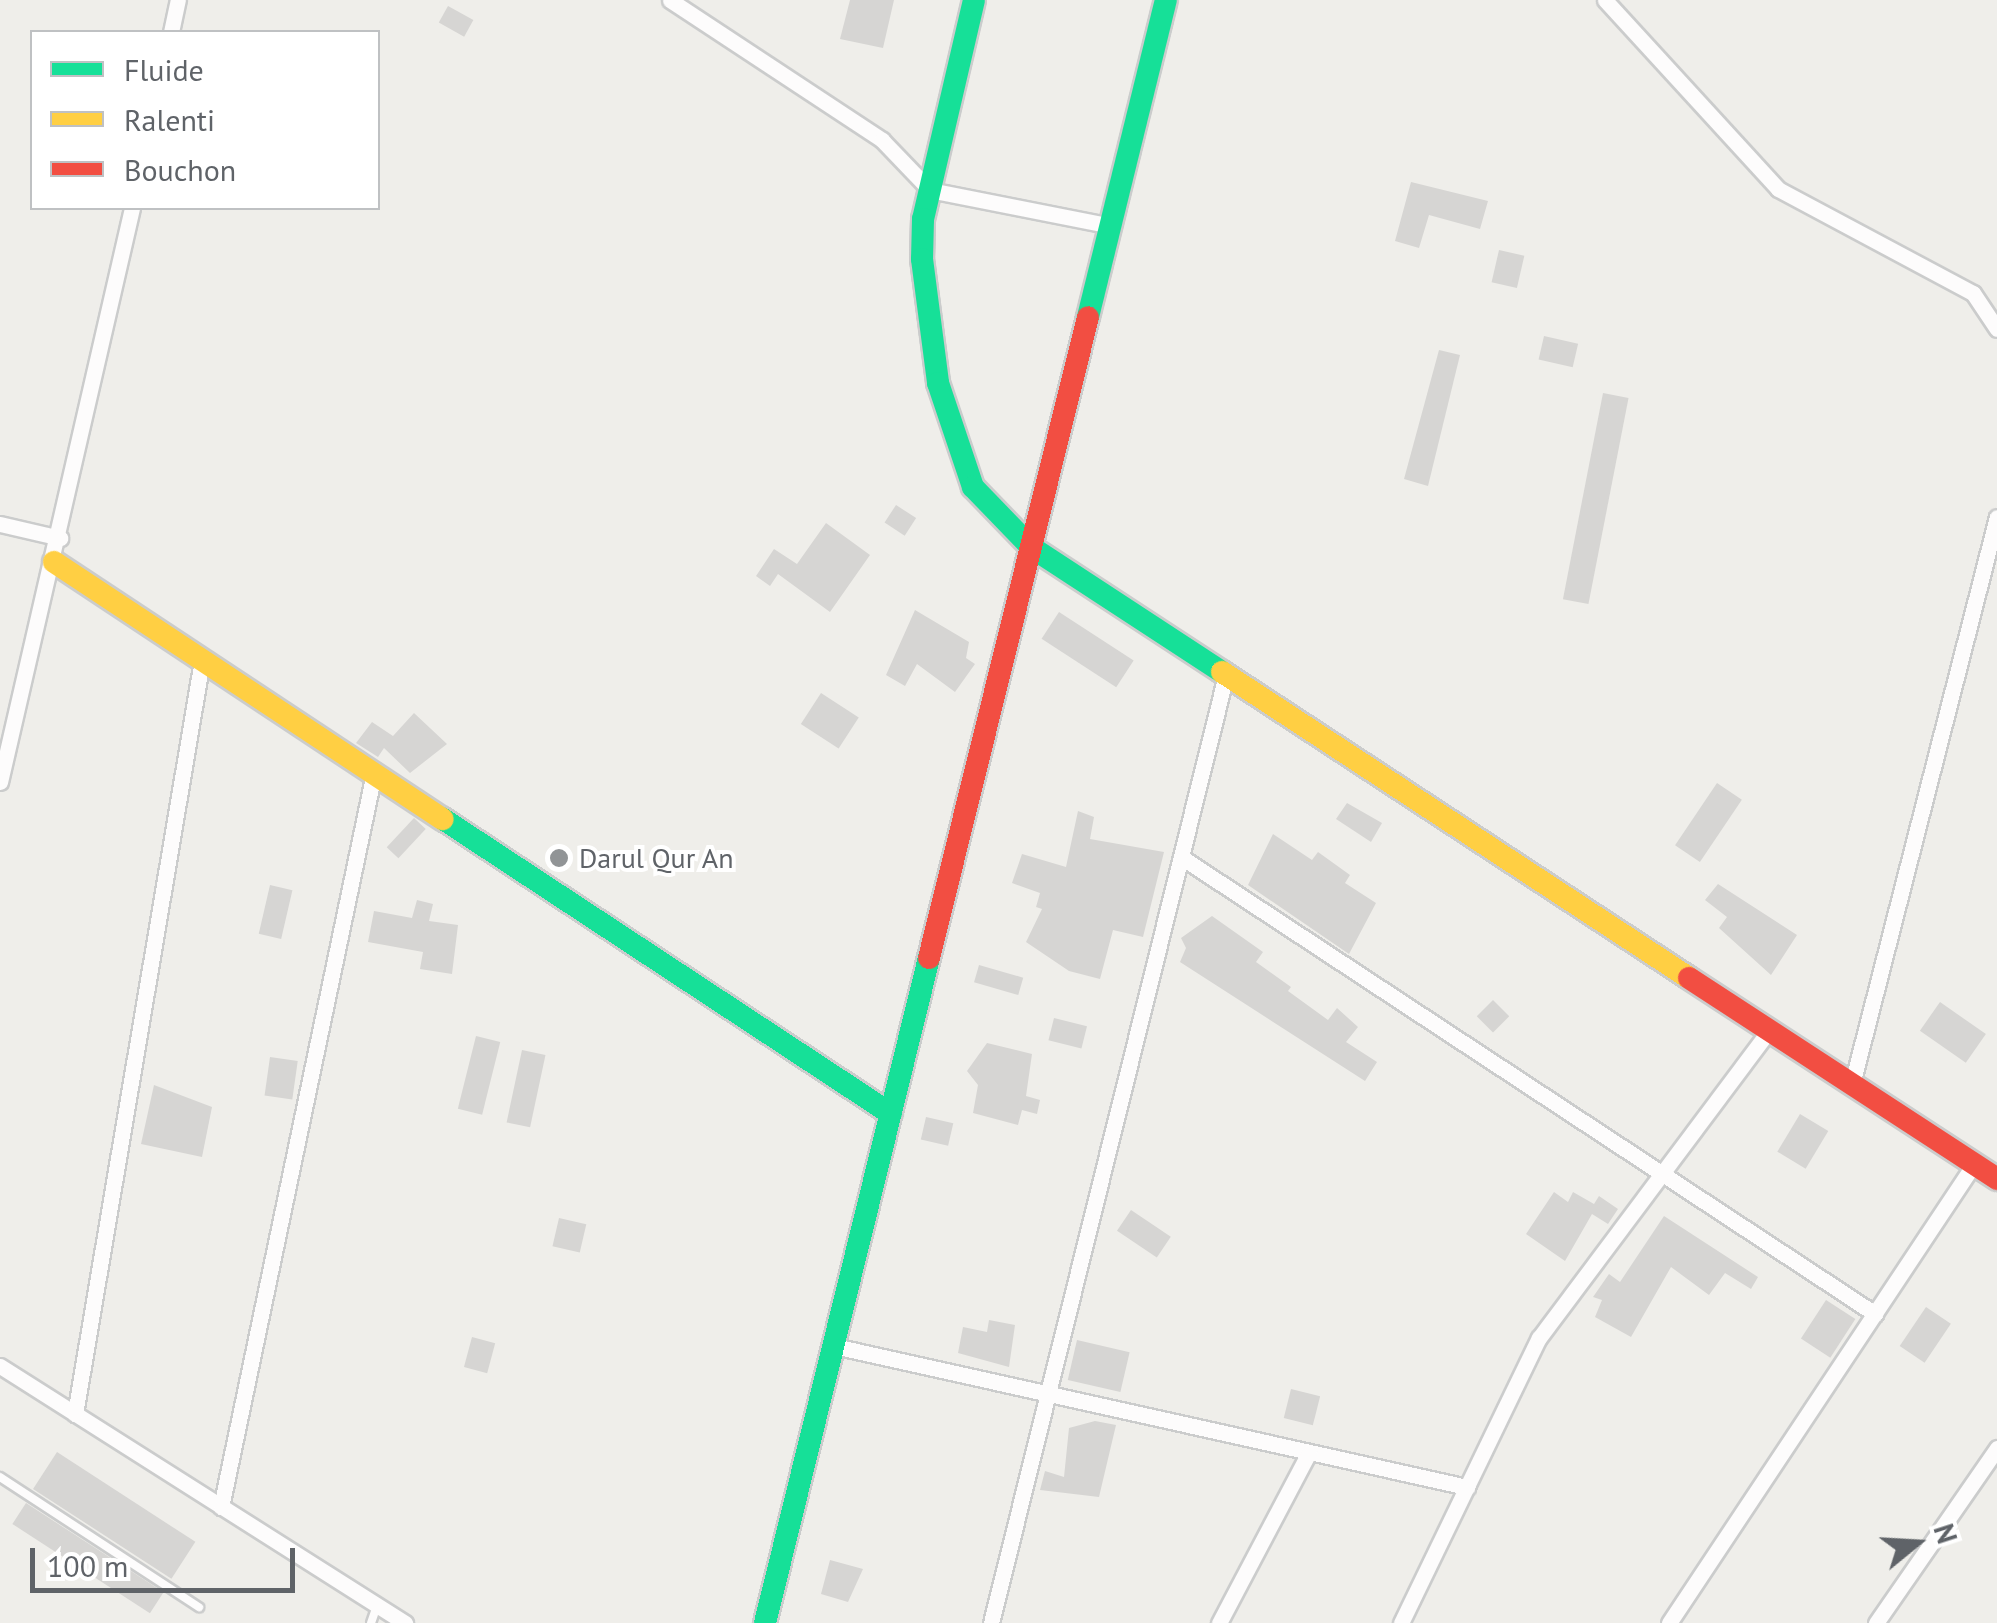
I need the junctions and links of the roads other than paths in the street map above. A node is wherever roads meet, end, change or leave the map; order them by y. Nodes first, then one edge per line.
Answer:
1 (178, 0) edge
2 (670, 0) edge
3 (702, 0) edge
4 (974, 0) edge
5 (1166, 0) edge
6 (1606, 0) edge
7 (698, 18) junction
8 (170, 30) edge
9 (930, 190) junction
10 (132, 210) edge
11 (1112, 226) junction
12 (1997, 329) edge
13 (1997, 517) edge
14 (0, 524) edge
15 (60, 538) junction
16 (1031, 548) junction
17 (54, 562) junction
18 (202, 660) junction
19 (1226, 675) junction
20 (6, 733) edge
21 (374, 773) junction
22 (0, 782) edge
23 (1181, 857) junction
24 (1770, 1030) junction
25 (1852, 1084) junction
26 (891, 1114) junction
27 (1974, 1164) junction
28 (1662, 1174) junction
29 (1997, 1178) edge
30 (1875, 1314) junction
31 (834, 1346) junction
32 (0, 1366) edge
33 (1048, 1394) junction
34 (75, 1414) junction
35 (1997, 1448) edge
36 (1309, 1452) junction
37 (0, 1477) edge
38 (1467, 1487) junction
39 (221, 1507) junction
40 (376, 1606) junction
41 (199, 1607) dead end
42 (371, 1623) edge
43 (405, 1623) edge
44 (765, 1623) edge
45 (991, 1623) edge
46 (1219, 1623) edge
47 (1401, 1623) edge
48 (1669, 1623) edge
49 (1876, 1623) edge

1 - 8 street
2 - 7 street
3 - 7 street
4 - 9 street
5 - 11 street
6 - 12 street
7 - 9 street
9 - 11 street
9 - 16 street
10 - 15 street
11 - 16 street
13 - 25 street
14 - 15 street
15 - 17 street
16 - 19 street
16 - 26 street
17 - 18 street
17 - 20 street
18 - 21 street
18 - 34 street
19 - 23 street
19 - 24 street
20 - 22 street
21 - 26 street
21 - 39 street
23 - 28 street
23 - 33 street
24 - 25 street
24 - 28 street
25 - 27 street
26 - 31 street
27 - 29 street
27 - 30 street
28 - 30 street
28 - 38 street
30 - 48 street
31 - 33 street
31 - 44 street
32 - 34 street
33 - 36 street
33 - 45 street
34 - 39 street
35 - 49 street
36 - 38 street
36 - 46 street
37 - 41 lane
38 - 47 street
39 - 40 street
40 - 42 lane
40 - 43 street

